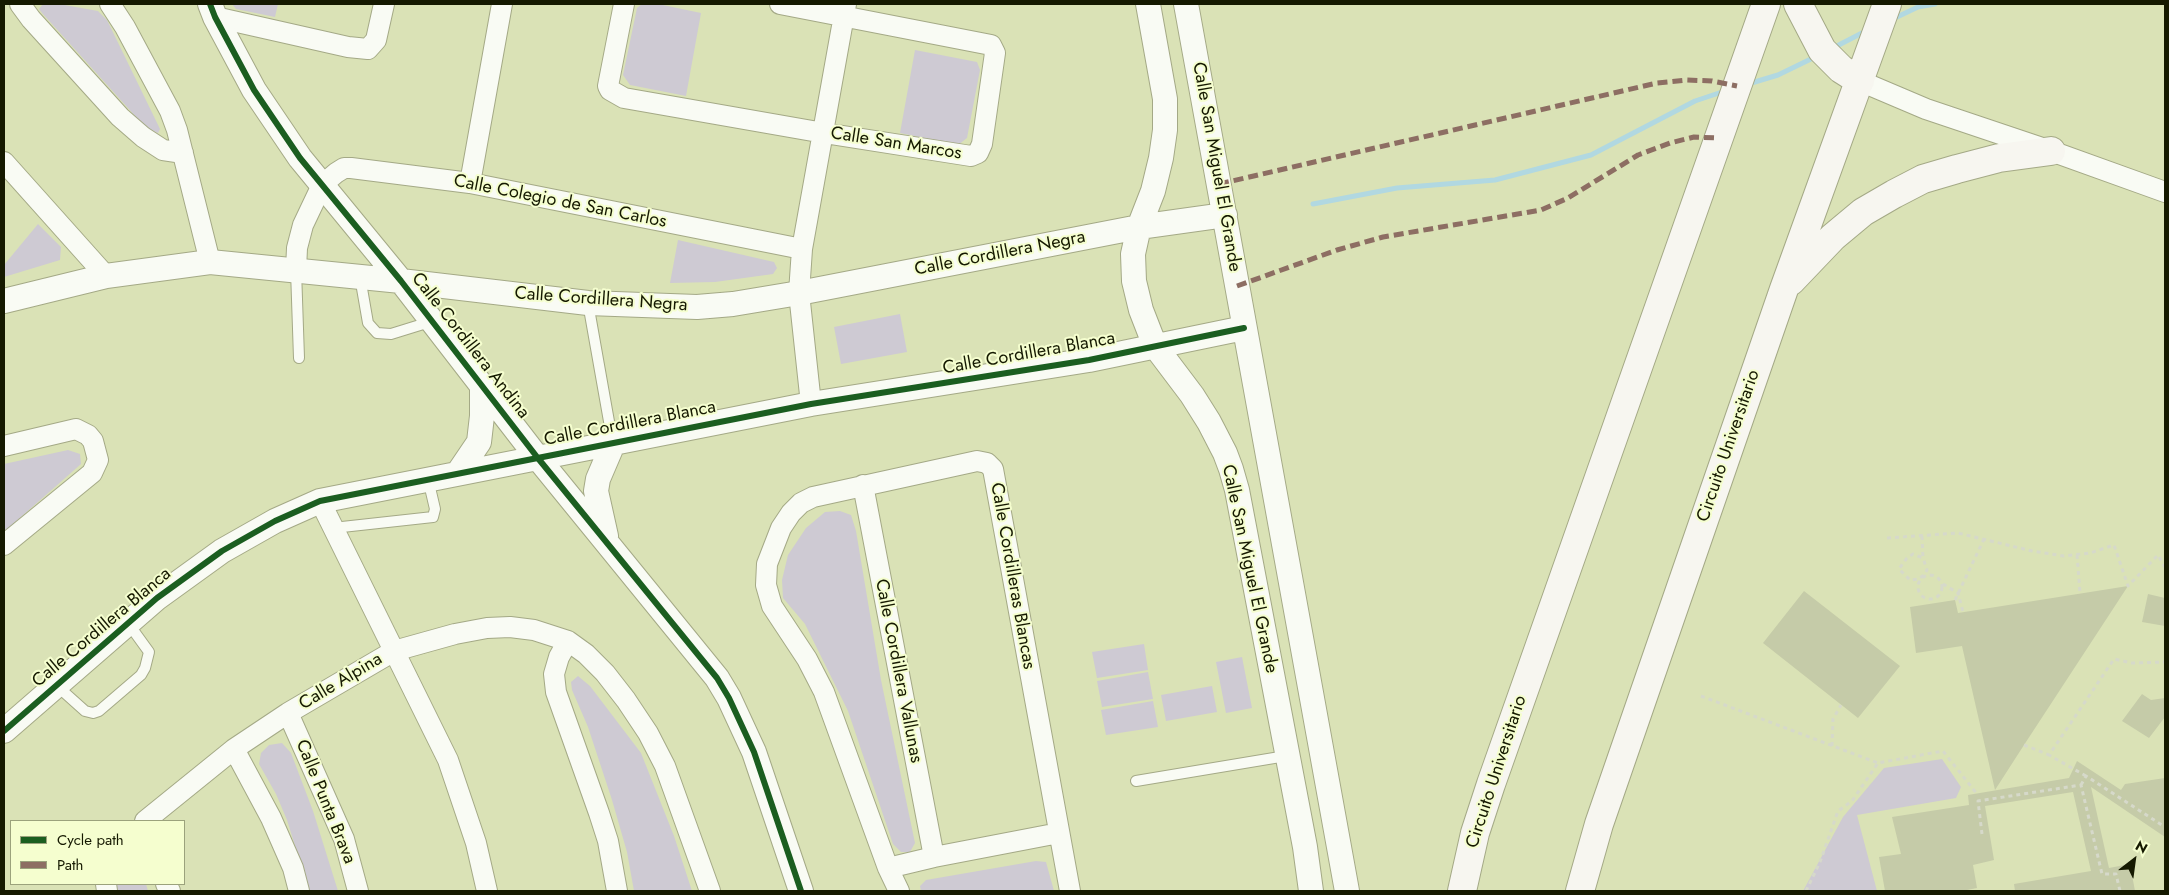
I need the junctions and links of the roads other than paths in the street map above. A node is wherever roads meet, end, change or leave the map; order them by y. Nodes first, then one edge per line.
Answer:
1 (20, 4) edge
2 (110, 4) edge
3 (384, 4) edge
4 (502, 4) edge
5 (624, 4) edge
6 (780, 4) edge
7 (1148, 4) edge
8 (1186, 4) edge
9 (1766, 4) edge
10 (1798, 4) edge
11 (1884, 8) edge
12 (845, 10) edge
13 (212, 11) edge
14 (1860, 81) junction
15 (824, 133) junction
16 (2051, 151) junction
17 (182, 154) junction
18 (4, 162) edge
19 (470, 183) junction
20 (322, 185) junction
21 (2165, 192) edge
22 (1225, 215) junction
23 (1139, 227) junction
24 (802, 249) junction
25 (210, 262) junction
26 (296, 270) junction
27 (106, 276) junction
28 (360, 276) junction
29 (401, 281) junction
30 (1784, 289) junction
31 (799, 293) junction
32 (4, 301) edge
33 (588, 303) junction
34 (433, 321) junction
35 (1244, 328) junction
36 (1155, 346) junction
37 (299, 358) dead end
38 (482, 385) junction
39 (811, 404) junction
40 (613, 444) junction
41 (4, 446) edge
42 (537, 457) junction
43 (458, 473) junction
44 (428, 479) junction
45 (862, 485) junction
46 (320, 501) junction
47 (334, 528) junction
48 (608, 543) junction
49 (4, 545) edge
50 (128, 623) junction
51 (568, 641) junction
52 (394, 651) junction
53 (56, 685) junction
54 (288, 714) junction
55 (4, 731) edge
56 (234, 749) junction
57 (1286, 756) junction
58 (1136, 781) dead end
59 (146, 820) edge
60 (1059, 833) junction
61 (934, 857) junction
62 (888, 868) junction
63 (299, 891) edge
64 (358, 891) edge
65 (487, 891) edge
66 (617, 891) edge
67 (710, 891) edge
68 (801, 891) edge
69 (898, 891) edge
70 (1070, 891) edge
71 (1311, 891) edge
72 (1347, 891) edge
73 (1462, 891) edge
74 (1580, 891) edge

1 - 17 street
2 - 17 street
3 - 13 street
4 - 19 street
5 - 15 street, Calle San Marcos
6 - 12 street, Calle San Marcos
7 - 23 street, Calle San Miguel El Grande
8 - 22 street, Calle San Miguel El Grande
9 - 73 main road, Circuito Universitario
10 - 14 main road
11 - 14 main road, Circuito Universitario
12 - 15 street
12 - 15 street, Calle San Marcos
13 - 20 street, Calle Cordillera Andina
14 - 16 street
14 - 30 main road, Circuito Universitario
15 - 24 street
16 - 21 street
16 - 30 main road
17 - 25 street
18 - 27 street
19 - 20 street, Calle Colegio de San Carlos
19 - 24 street, Calle Colegio de San Carlos
20 - 26 street
20 - 29 street, Calle Cordillera Andina
22 - 23 street, Calle Cordillera Negra
22 - 35 street, Calle San Miguel El Grande
23 - 31 street, Calle Cordillera Negra
23 - 36 street, Calle San Miguel El Grande
24 - 31 street
25 - 26 street, Calle Cordillera Negra
25 - 27 street, Calle Cordillera Negra
26 - 28 street, Calle Cordillera Negra
26 - 37 lane
27 - 32 street, Calle Cordillera Negra
28 - 29 street, Calle Cordillera Negra
28 - 34 lane
29 - 33 street, Calle Cordillera Negra
29 - 34 street, Calle Cordillera Andina
30 - 74 main road, Circuito Universitario
31 - 33 street, Calle Cordillera Negra
31 - 39 street
33 - 40 lane
34 - 38 street, Calle Cordillera Andina
35 - 36 street, Calle Cordillera Blanca
35 - 72 street, Calle San Miguel El Grande
36 - 39 street, Calle Cordillera Blanca
36 - 57 street, Calle San Miguel El Grande
38 - 42 street, Calle Cordillera Andina
38 - 43 street
39 - 40 street, Calle Cordillera Blanca
40 - 42 street, Calle Cordillera Blanca
40 - 48 street
41 - 49 street
42 - 43 street, Calle Cordillera Blanca
42 - 48 street, Calle Cordillera Andina
43 - 44 street, Calle Cordillera Blanca
44 - 46 street, Calle Cordillera Blanca
44 - 47 lane
45 - 60 street, Calle Cordilleras Blancas
45 - 61 street, Calle Cordillera Vallunas
45 - 62 street, Calle Cordilleras Blancas
46 - 47 street
46 - 50 street, Calle Cordillera Blanca
47 - 52 street
48 - 68 street, Calle Cordillera Andina
50 - 53 street, Calle Cordillera Blanca
50 - 53 lane
51 - 52 street, Calle Alpina
51 - 66 street
51 - 67 street, Calle Alpina
52 - 54 street, Calle Alpina
52 - 65 street
53 - 55 street, Calle Cordillera Blanca
54 - 56 street, Calle Alpina
54 - 64 street, Calle Punta Brava
56 - 59 street, Calle Alpina
56 - 63 street
57 - 58 lane
57 - 71 street, Calle San Miguel El Grande
60 - 61 street
60 - 70 street, Calle Cordilleras Blancas
61 - 62 street
62 - 69 street, Calle Cordilleras Blancas

